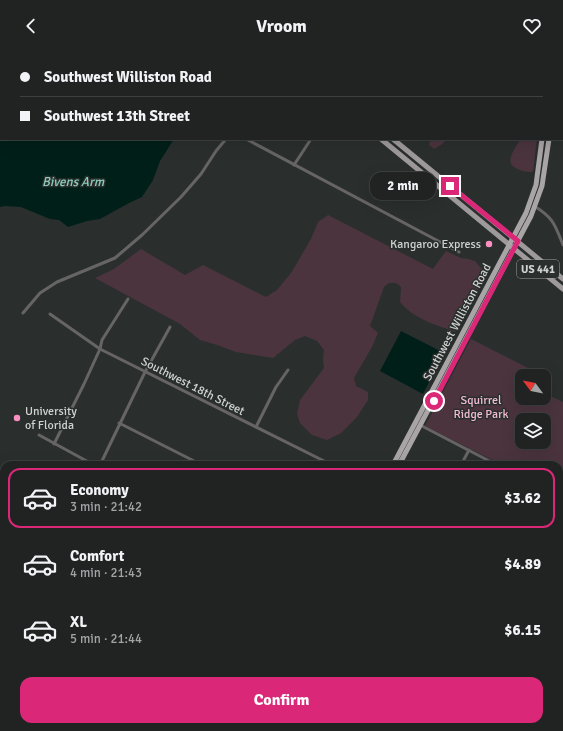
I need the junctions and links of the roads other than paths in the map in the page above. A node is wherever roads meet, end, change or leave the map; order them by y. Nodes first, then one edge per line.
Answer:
1 (225, 140) edge
2 (248, 140) edge
3 (310, 140) edge
4 (382, 140) edge
5 (394, 140) edge
6 (542, 140) edge
7 (549, 140) edge
8 (294, 165) junction
9 (441, 178) junction
10 (434, 183) junction
11 (533, 205) junction
12 (515, 240) junction
13 (509, 244) junction
14 (563, 245) edge
15 (514, 248) junction
16 (458, 252) dead end
17 (563, 279) edge
18 (563, 289) edge
19 (128, 299) dead end
20 (23, 312) dead end
21 (50, 314) dead end
22 (170, 327) dead end
23 (463, 339) junction
24 (100, 349) junction
25 (288, 370) dead end
26 (146, 372) junction
27 (415, 422) junction
28 (119, 423) junction
29 (421, 425) junction
30 (256, 428) junction
31 (39, 435) dead end
32 (54, 444) junction
33 (469, 450) junction
34 (86, 461) edge
35 (102, 461) edge
36 (194, 461) edge
37 (324, 461) edge
38 (395, 461) edge
39 (401, 461) edge
40 (462, 461) edge
41 (490, 461) edge

1 - 20 street
2 - 8 street
3 - 8 street
4 - 10 main road, US 441
5 - 9 main road, US 441
6 - 11 highway, Southwest Williston Road
7 - 11 highway, Southwest Williston Road
8 - 16 street
9 - 10 main road
9 - 12 main road, US 441
10 - 13 main road, US 441
11 - 12 highway, Southwest Williston Road
11 - 14 street
12 - 13 highway, Southwest Williston Road
12 - 15 highway, Southwest Williston Road
12 - 17 main road, US 441
13 - 15 main road, US 441
13 - 23 highway, Southwest Williston Road
15 - 18 main road, US 441
15 - 23 highway, Southwest Williston Road
19 - 24 street
21 - 24 street, Southwest 18th Street
22 - 26 street
23 - 27 highway, Southwest Williston Road
23 - 29 highway, Southwest Williston Road
24 - 26 street, Southwest 18th Street
24 - 32 street
25 - 30 street
26 - 28 street
26 - 30 street, Southwest 18th Street
27 - 29 street
27 - 38 highway, Southwest Williston Road
28 - 35 street
28 - 36 street
29 - 33 street
29 - 39 highway, Southwest Williston Road
30 - 37 street, Southwest 18th Street
31 - 32 street
32 - 34 street
33 - 40 street
33 - 41 street

